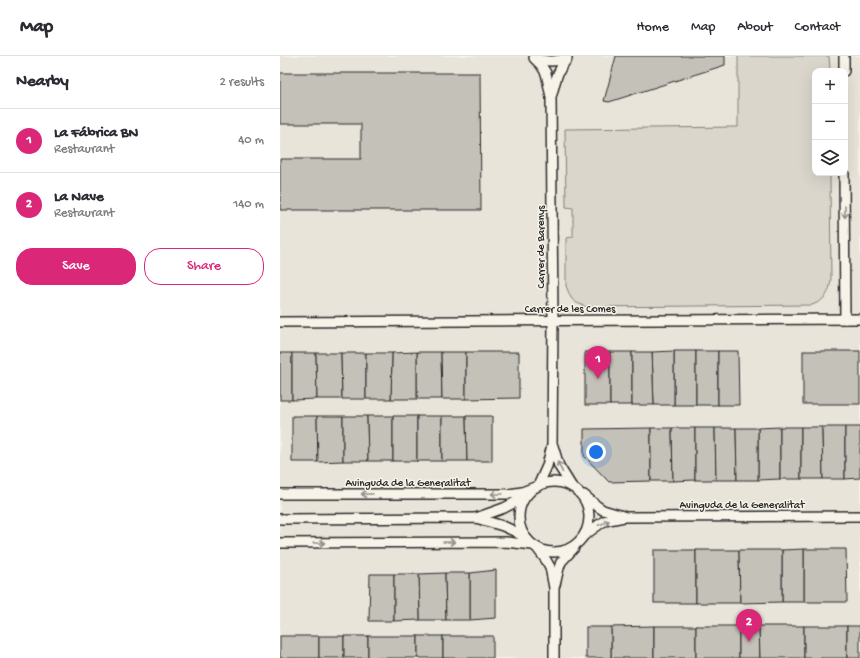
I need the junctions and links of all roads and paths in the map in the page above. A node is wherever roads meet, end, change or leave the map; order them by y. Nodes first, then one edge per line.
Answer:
1 (844, 56) edge
2 (533, 57) edge
3 (569, 57) edge
4 (844, 68) edge
5 (552, 97) junction
6 (844, 176) edge
7 (845, 319) junction
8 (860, 319) edge
9 (553, 320) junction
10 (280, 322) edge
11 (552, 445) junction
12 (537, 487) junction
13 (575, 488) junction
14 (280, 494) edge
15 (525, 497) junction
16 (860, 516) edge
17 (624, 517) junction
18 (476, 518) junction
19 (280, 519) edge
20 (586, 534) junction
21 (280, 543) edge
22 (532, 544) junction
23 (578, 544) junction
24 (554, 588) junction
25 (554, 658) edge

1 - 4 street
2 - 3 street
2 - 5 street, Carrer de Barenys
3 - 5 street, Carrer de Barenys
5 - 9 street, Carrer de Barenys
6 -> 7 street
7 - 8 street, Carrer de les Comes
7 - 9 street, Carrer de les Comes
9 - 10 street, Carrer de les Comes
9 - 11 street, Carrer de Barenys
11 - 12 street, Carrer de Barenys
13 -> 11 street, Carrer de Barenys
12 - 13 street
12 -> 14 street, Avinguda de la Generalitat
12 - 15 street
13 - 17 street, Avinguda de la Generalitat
13 - 20 street
15 - 18 street
15 - 22 street
16 - 17 street, Avinguda de la Generalitat
20 -> 17 street, Avinguda de la Generalitat
18 - 19 street
18 - 22 street
20 - 23 street
21 -> 22 street
22 - 23 street
22 - 24 street
23 - 24 street
24 - 25 street

